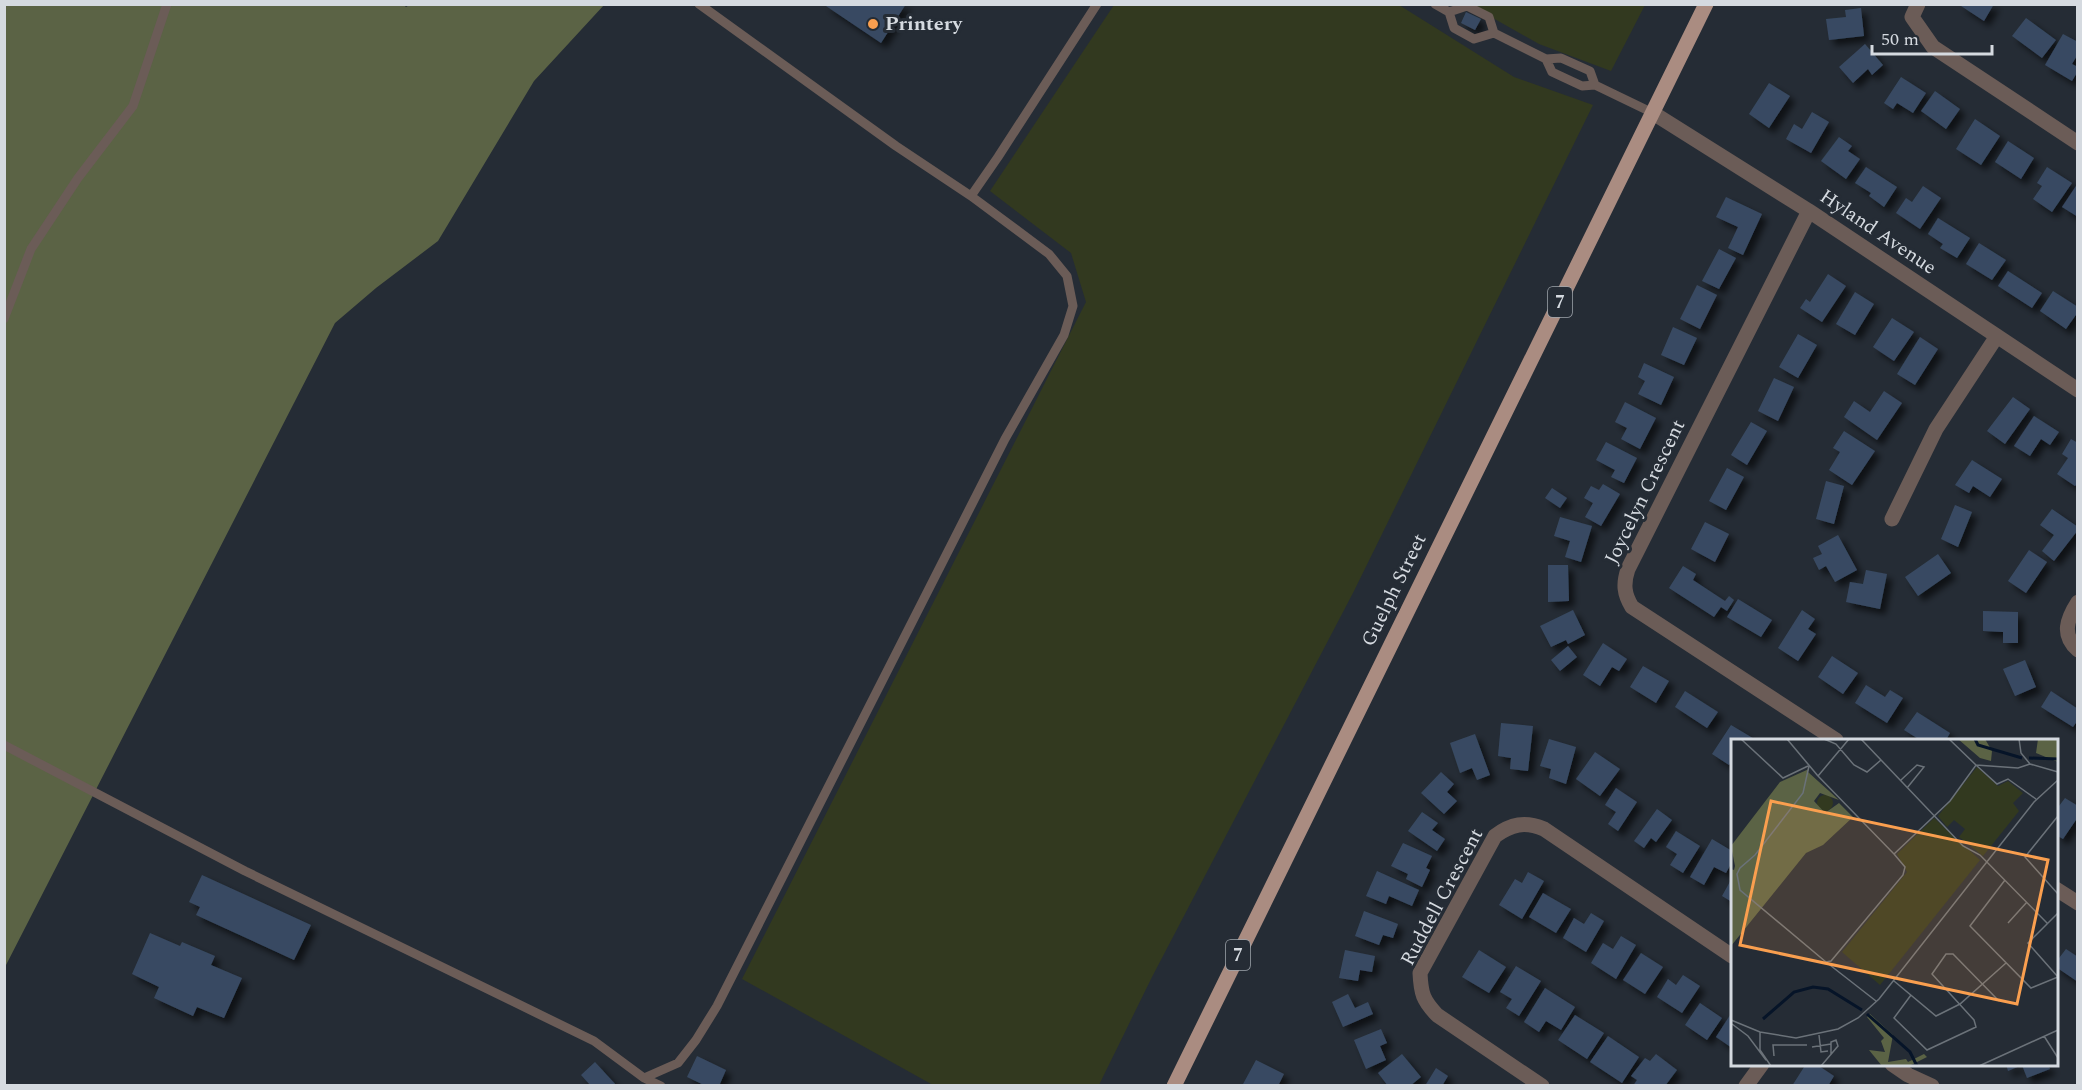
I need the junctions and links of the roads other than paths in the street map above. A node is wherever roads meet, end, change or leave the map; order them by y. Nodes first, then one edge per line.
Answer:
1 (166, 4) edge
2 (699, 4) edge
3 (1097, 4) edge
4 (1435, 4) edge
5 (1706, 4) edge
6 (1918, 4) edge
7 (1449, 12) junction
8 (1494, 33) junction
9 (1546, 59) junction
10 (1594, 85) junction
11 (1653, 113) junction
12 (2078, 143) edge
13 (971, 196) junction
14 (1809, 211) junction
15 (4, 319) edge
16 (1997, 336) junction
17 (2078, 390) edge
18 (1892, 519) dead end
19 (2078, 602) edge
20 (2078, 650) edge
21 (1833, 739) edge
22 (4, 745) edge
23 (2058, 890) edge
24 (2078, 903) edge
25 (1731, 955) edge
26 (1761, 1066) edge
27 (1894, 1066) edge
28 (644, 1078) junction
29 (661, 1086) edge
30 (1174, 1086) edge
31 (1542, 1086) edge
32 (1746, 1086) edge
33 (1932, 1086) edge

1 - 15 lane
2 - 13 lane
3 - 13 lane
4 - 7 lane
5 - 11 main road, 7
6 - 12 street
7 - 8 lane
7 - 8 lane
8 - 9 lane
9 - 10 lane
9 - 10 lane
10 - 11 lane
11 - 14 street, Hyland Avenue
11 - 30 main road, Guelph Street / 7
13 - 28 lane
14 - 16 street, Hyland Avenue
14 - 21 street, Joycelyn Crescent
16 - 17 street, Hyland Avenue
16 - 18 street
19 - 20 street
22 - 28 lane
23 - 24 street
25 - 31 street, Ruddell Crescent
26 - 32 street
27 - 33 street
28 - 29 lane

